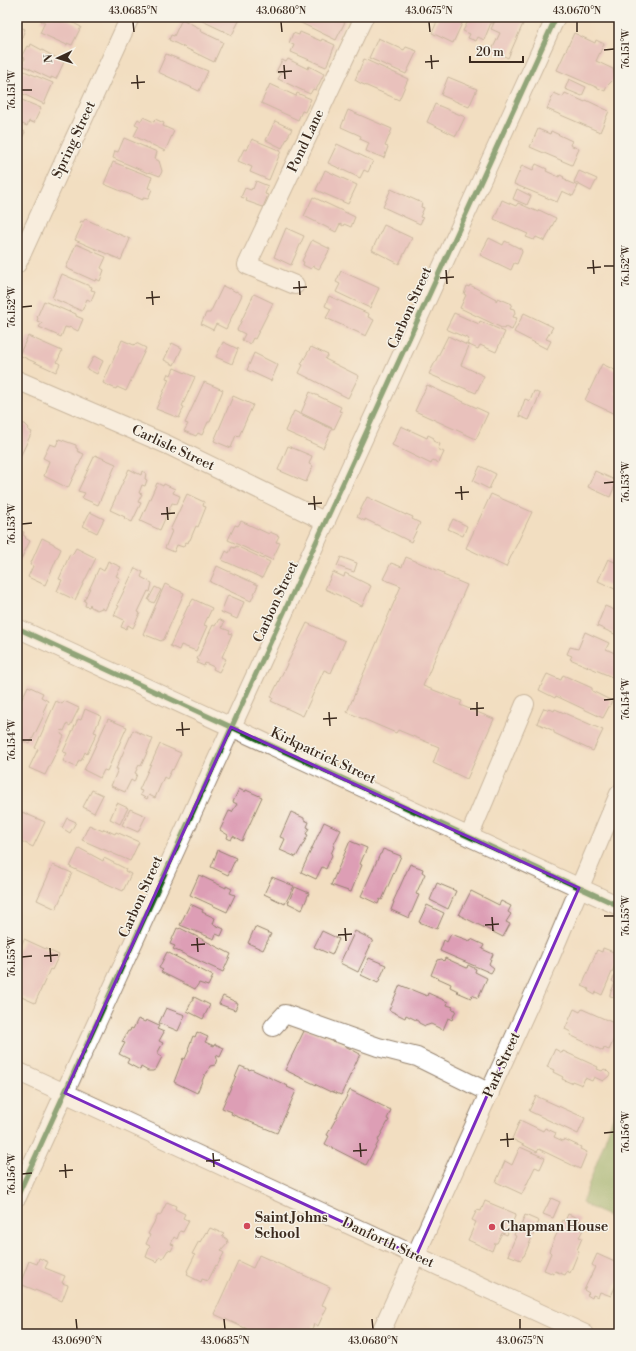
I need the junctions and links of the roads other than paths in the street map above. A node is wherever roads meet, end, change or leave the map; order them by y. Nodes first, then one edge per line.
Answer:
1 (130, 17) edge
2 (364, 17) edge
3 (556, 17) edge
4 (17, 264) edge
5 (295, 285) dead end
6 (17, 380) edge
7 (326, 522) junction
8 (17, 628) edge
9 (525, 704) dead end
10 (231, 727) junction
11 (619, 794) edge
12 (468, 837) junction
13 (579, 888) junction
14 (619, 906) edge
15 (272, 1027) dead end
16 (17, 1071) edge
17 (65, 1093) junction
18 (490, 1093) junction
19 (17, 1197) edge
20 (416, 1256) junction
21 (380, 1334) edge
22 (585, 1334) edge

1 - 4 street, Spring Street
2 - 5 street, Pond Lane
3 - 7 street, Carbon Street
6 - 7 street, Carlisle Street
7 - 10 street, Carbon Street
8 - 10 street, Kirkpatrick Street
9 - 12 street
10 - 12 street, Kirkpatrick Street
10 - 17 street, Carbon Street
11 - 13 street, Park Street
12 - 13 street, Kirkpatrick Street
13 - 14 street, Kirkpatrick Street
13 - 18 street, Park Street
15 - 18 street
16 - 17 street, Danforth Street
17 - 19 street, Carbon Street
17 - 20 street, Danforth Street
18 - 20 street, Park Street
20 - 21 street, Park Street
20 - 22 street, Danforth Street

